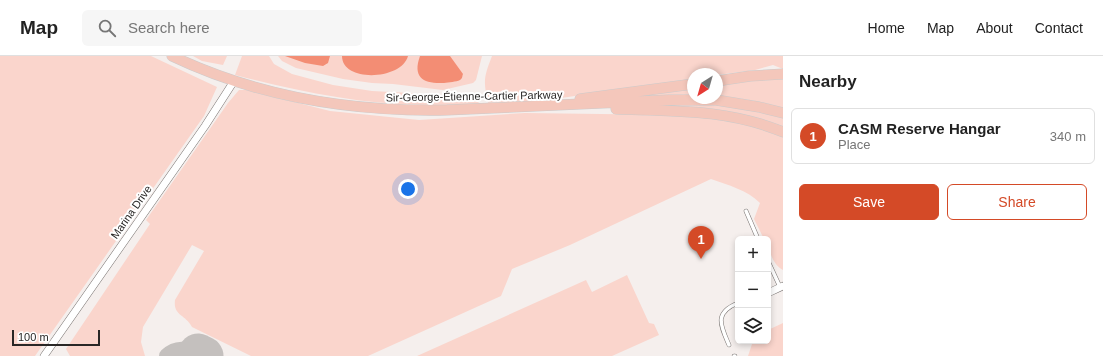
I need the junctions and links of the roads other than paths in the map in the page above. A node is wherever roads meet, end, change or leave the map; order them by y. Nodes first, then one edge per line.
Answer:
1 (172, 56) edge
2 (783, 74) edge
3 (723, 80) edge
4 (234, 81) junction
5 (687, 85) edge
6 (531, 107) junction
7 (783, 113) edge
8 (783, 132) edge
9 (746, 211) dead end
10 (757, 236) edge
11 (771, 267) edge
12 (782, 287) edge
13 (771, 292) edge
14 (735, 306) edge
15 (729, 345) dead end
16 (44, 356) edge

1 - 4 main road, Sir-George-Étienne-Cartier Parkway
2 - 3 main road
4 - 6 main road, Sir-George-Étienne-Cartier Parkway
4 - 16 street, Marina Drive
5 - 6 main road
6 - 7 main road, Sir-George-Étienne-Cartier Parkway
6 - 8 main road
9 - 10 lane
11 - 12 lane
12 - 13 street
14 - 15 lane

